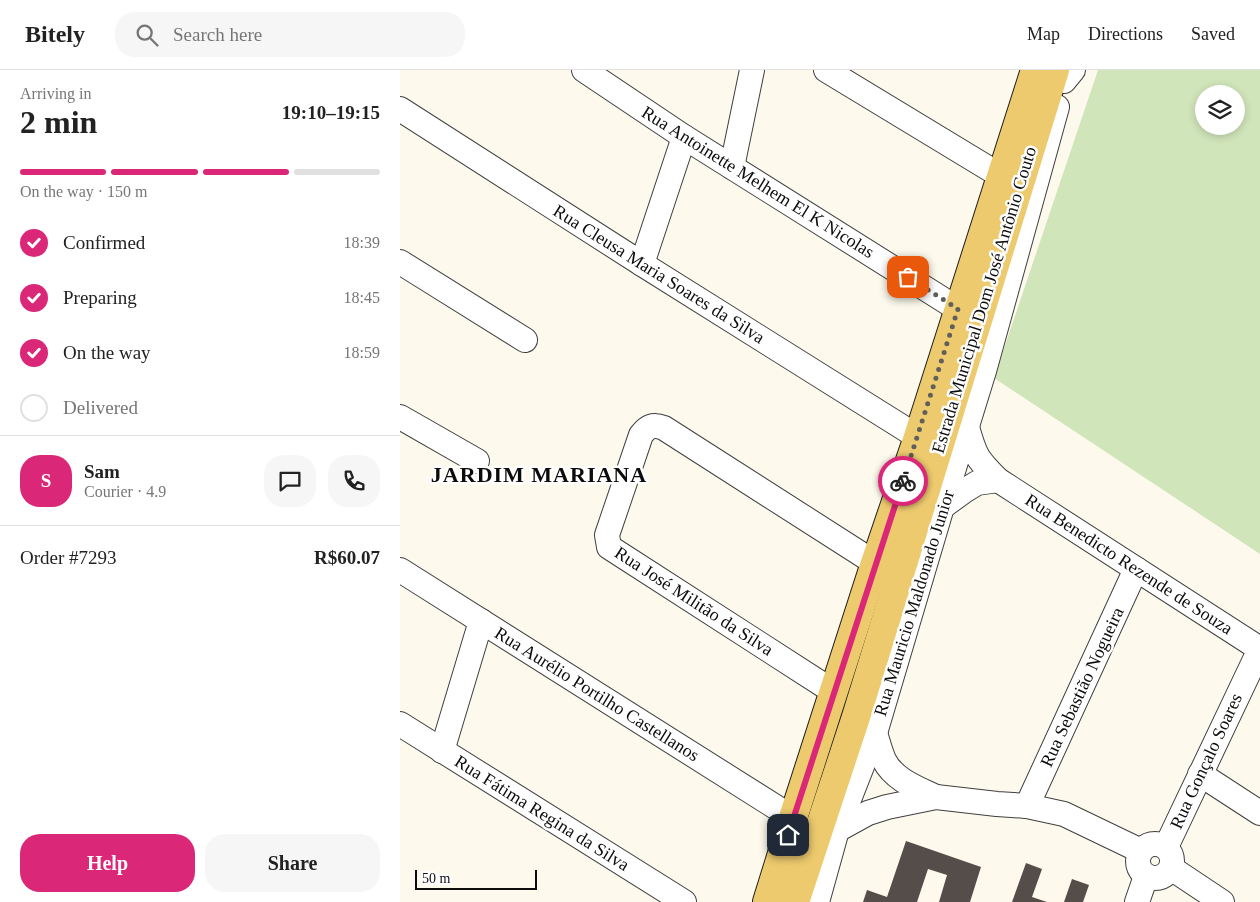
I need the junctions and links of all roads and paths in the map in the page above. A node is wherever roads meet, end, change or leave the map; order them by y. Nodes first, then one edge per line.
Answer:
1 (584, 70) edge
2 (752, 70) edge
3 (826, 70) edge
4 (1035, 70) edge
5 (1064, 73) edge
6 (400, 109) edge
7 (684, 137) junction
8 (732, 167) junction
9 (1001, 176) junction
10 (400, 262) edge
11 (642, 264) junction
12 (958, 309) junction
13 (525, 340) dead end
14 (400, 417) edge
15 (967, 427) junction
16 (918, 437) junction
17 (476, 461) dead end
18 (998, 480) junction
19 (942, 508) junction
20 (875, 564) junction
21 (1136, 569) junction
22 (400, 570) edge
23 (481, 621) junction
24 (1260, 649) edge
25 (834, 692) junction
26 (400, 724) edge
27 (875, 733) junction
28 (442, 751) junction
29 (1200, 774) junction
30 (936, 797) junction
31 (1027, 806) junction
32 (1260, 813) edge
33 (793, 818) junction
34 (837, 830) junction
35 (1141, 851) junction
36 (1168, 857) junction
37 (1146, 876) junction
38 (684, 902) edge
39 (768, 902) edge
40 (795, 902) edge
41 (817, 902) edge
42 (1137, 902) edge
43 (1222, 902) edge

1 - 7 street, Rua Antoinette Melhem El K Nicolas
2 - 8 street
3 - 9 street
4 - 9 main road, Estrada Municipal Dom José Antônio Couto
5 - 15 street, Rua Mauricio Maldonado Junior
5 - 40 main road, Estrada Municipal Dom José Antônio Couto
6 - 11 street, Rua Cleusa Maria Soares da Silva
7 - 8 street, Rua Antoinette Melhem El K Nicolas
7 - 11 street
8 - 12 street, Rua Antoinette Melhem El K Nicolas
9 - 12 main road, Estrada Municipal Dom José Antônio Couto
10 - 13 street
11 - 16 street, Rua Cleusa Maria Soares da Silva
12 - 16 main road, Estrada Municipal Dom José Antônio Couto
14 - 17 street
15 - 18 street, Rua Benedicto Rezende de Souza
15 - 19 street, Rua Mauricio Maldonado Junior
16 - 20 main road, Estrada Municipal Dom José Antônio Couto
18 - 19 street
18 - 21 street, Rua Benedicto Rezende de Souza
19 - 27 street, Rua Mauricio Maldonado Junior
20 - 25 main road, Estrada Municipal Dom José Antônio Couto
20 - 25 street, Rua José Militão da Silva
21 - 24 street, Rua Benedicto Rezende de Souza
21 - 31 street, Rua Sebastião Nogueira
22 - 23 street, Rua Aurélio Portilho Castellanos
23 - 28 street
23 - 33 street, Rua Aurélio Portilho Castellanos
24 - 29 street, Rua Gonçalo Soares
25 - 33 main road, Estrada Municipal Dom José Antônio Couto
26 - 28 street, Rua Fátima Regina da Silva
27 - 30 street
27 - 34 street, Rua Mauricio Maldonado Junior
28 - 38 street, Rua Fátima Regina da Silva
29 - 32 street
29 - 36 street, Rua Gonçalo Soares
30 - 31 street
30 - 34 street
31 - 35 street
33 - 39 main road, Estrada Municipal Dom José Antônio Couto
34 - 41 street, Rua Mauricio Maldonado Junior
35 - 36 street
35 - 37 street
36 - 37 street
36 - 43 street
37 - 42 street

